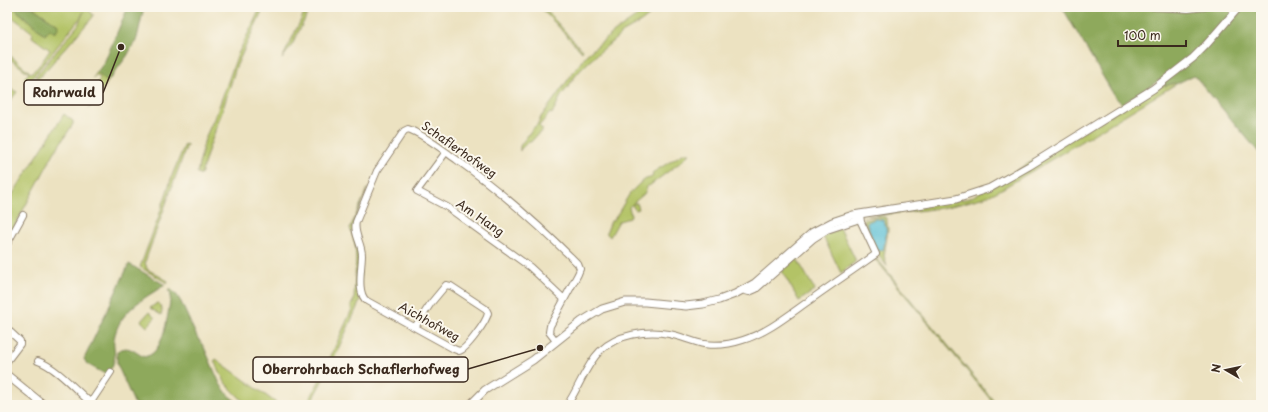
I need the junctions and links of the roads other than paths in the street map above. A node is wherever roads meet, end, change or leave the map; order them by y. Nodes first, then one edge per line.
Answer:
1 (1153, 7) edge
2 (1204, 7) edge
3 (1239, 7) edge
4 (446, 152) junction
5 (860, 214) junction
6 (23, 215) dead end
7 (7, 244) edge
8 (363, 298) joint
9 (564, 299) junction
10 (414, 327) junction
11 (7, 329) edge
12 (556, 341) junction
13 (7, 361) edge
14 (38, 361) dead end
15 (111, 372) dead end
16 (7, 375) edge
17 (91, 404) edge
18 (44, 405) edge
19 (470, 405) edge
20 (567, 405) edge

1 - 2 street
3 - 5 main road
4 - 8 street, Schaflerhofweg
4 - 9 street, Schaflerhofweg
4 - 9 street, Am Hang
5 - 12 main road
5 - 20 street
6 - 7 street
8 - 10 street, Aichhofweg
9 - 12 street
10 - 10 street, Aichhofweg
11 - 13 street
12 - 19 main road
14 - 17 street
15 - 17 street
16 - 18 main road

